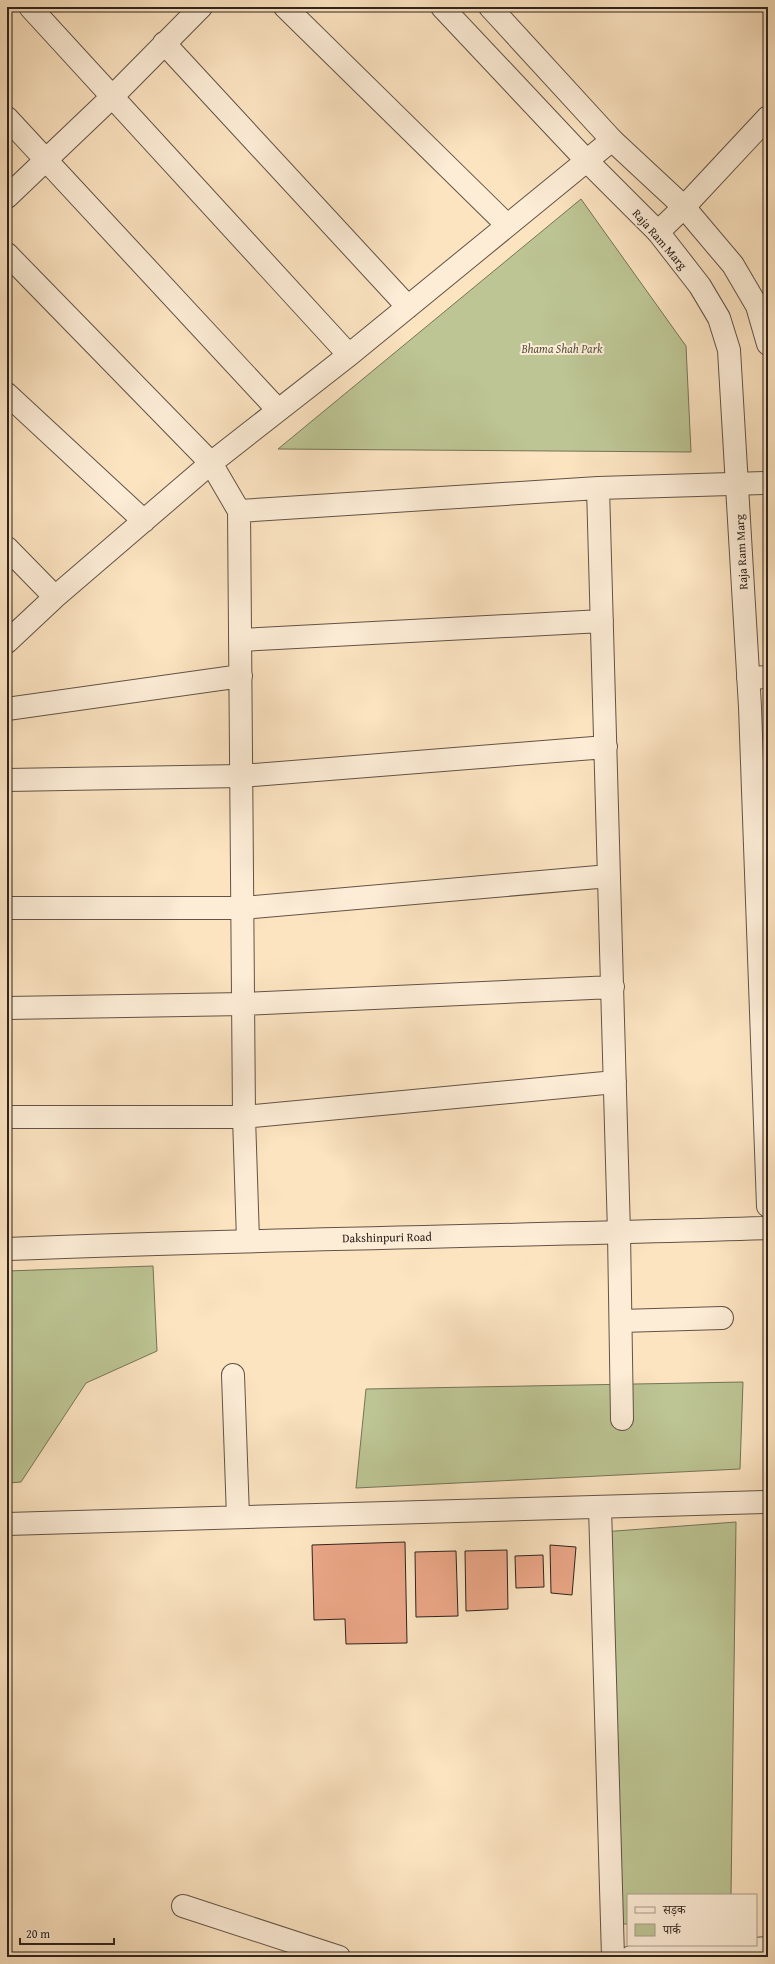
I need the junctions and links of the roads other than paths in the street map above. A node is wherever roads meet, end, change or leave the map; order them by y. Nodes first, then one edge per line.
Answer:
1 (30, 7) edge
2 (201, 7) edge
3 (285, 7) edge
4 (442, 7) edge
5 (490, 7) edge
6 (164, 42) junction
7 (113, 96) junction
8 (768, 117) edge
9 (7, 118) edge
10 (612, 140) junction
11 (45, 160) junction
12 (586, 160) junction
13 (7, 197) edge
14 (684, 208) junction
15 (507, 225) junction
16 (658, 232) junction
17 (7, 254) edge
18 (408, 307) junction
19 (768, 344) edge
20 (349, 355) junction
21 (7, 394) edge
22 (278, 410) junction
23 (211, 463) junction
24 (768, 483) edge
25 (738, 484) junction
26 (598, 488) junction
27 (239, 511) junction
28 (144, 521) junction
29 (7, 548) edge
30 (54, 597) junction
31 (602, 621) junction
32 (240, 640) junction
33 (7, 642) edge
34 (241, 676) junction
35 (758, 678) edge
36 (759, 707) edge
37 (7, 709) edge
38 (606, 747) junction
39 (241, 776) junction
40 (7, 780) edge
41 (610, 876) junction
42 (7, 908) edge
43 (243, 908) junction
44 (613, 987) junction
45 (244, 1004) junction
46 (7, 1008) edge
47 (615, 1082) junction
48 (7, 1117) edge
49 (244, 1117) junction
50 (768, 1206) edge
51 (768, 1228) edge
52 (619, 1233) junction
53 (248, 1240) junction
54 (7, 1249) edge
55 (722, 1318) dead end
56 (621, 1321) junction
57 (233, 1374) dead end
58 (622, 1419) dead end
59 (768, 1502) edge
60 (600, 1507) junction
61 (238, 1517) junction
62 (7, 1524) edge
63 (182, 1906) dead end
64 (768, 1948) edge
65 (339, 1957) edge
66 (613, 1957) edge
67 (631, 1957) edge

1 - 7 street
2 - 6 street
3 - 15 street
4 - 12 street, Raja Ram Marg
5 - 10 street
6 - 7 street
6 - 18 street
7 - 11 street
7 - 20 street
8 - 14 street
9 - 11 street
10 - 12 street
10 - 14 street
11 - 13 street
11 - 22 street
12 - 15 street
12 - 16 street, Raja Ram Marg
14 - 16 street
14 - 19 street
15 - 18 street
16 - 25 street, Raja Ram Marg
17 - 23 street
18 - 20 street
20 - 22 street
21 - 28 street
22 - 23 street
23 - 27 street
23 - 28 street
24 - 25 street
25 - 26 street
25 - 35 street, Raja Ram Marg
26 - 27 street
26 - 31 street
27 - 32 street
28 - 30 street
29 - 30 street
30 - 33 street
31 - 32 street
31 - 38 street
32 - 34 street
34 - 37 street
34 - 39 street
35 - 36 street, Raja Ram Marg
36 - 50 street, Raja Ram Marg
38 - 39 street
38 - 41 street
39 - 40 street
39 - 43 street
41 - 43 street
41 - 44 street
42 - 43 street
43 - 45 street
44 - 45 street
44 - 47 street
45 - 46 street
45 - 49 street
47 - 49 street
47 - 52 street
48 - 49 street
49 - 53 street
51 - 52 street, Dakshinpuri Road
52 - 53 street, Dakshinpuri Road
52 - 56 street
53 - 54 street, Dakshinpuri Road
55 - 56 street
56 - 58 street
57 - 61 street
59 - 60 street
60 - 61 street
60 - 66 street
61 - 62 street
63 - 65 street
64 - 67 street

